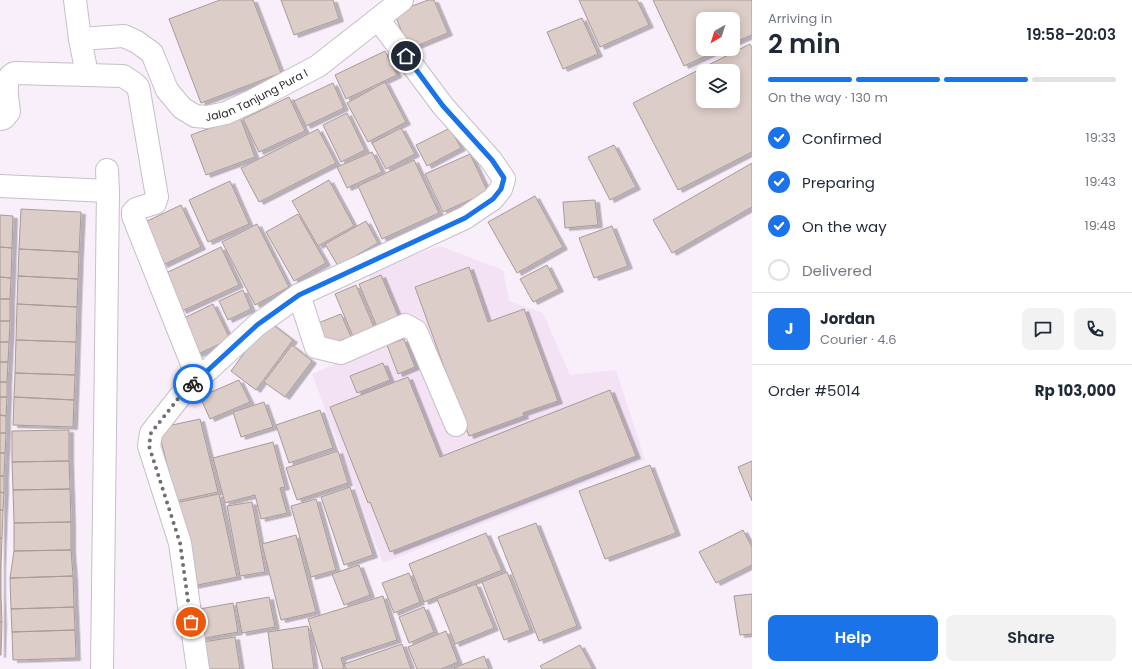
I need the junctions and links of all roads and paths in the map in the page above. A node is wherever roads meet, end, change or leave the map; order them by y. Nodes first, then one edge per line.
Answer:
1 (75, 0) edge
2 (402, 0) edge
3 (378, 19) junction
4 (80, 39) junction
5 (87, 74) junction
6 (0, 119) edge
7 (0, 186) edge
8 (299, 295) junction
9 (198, 379) junction
10 (456, 425) dead end
11 (102, 669) edge
12 (198, 669) edge

1 - 4 street
2 - 3 street, Jalan Tanjung Pura I
3 - 4 street, Jalan Tanjung Pura I
3 - 8 street
4 - 5 street
5 - 6 street
5 - 9 street
7 - 11 street
8 - 9 street
8 - 10 street
9 - 12 street

